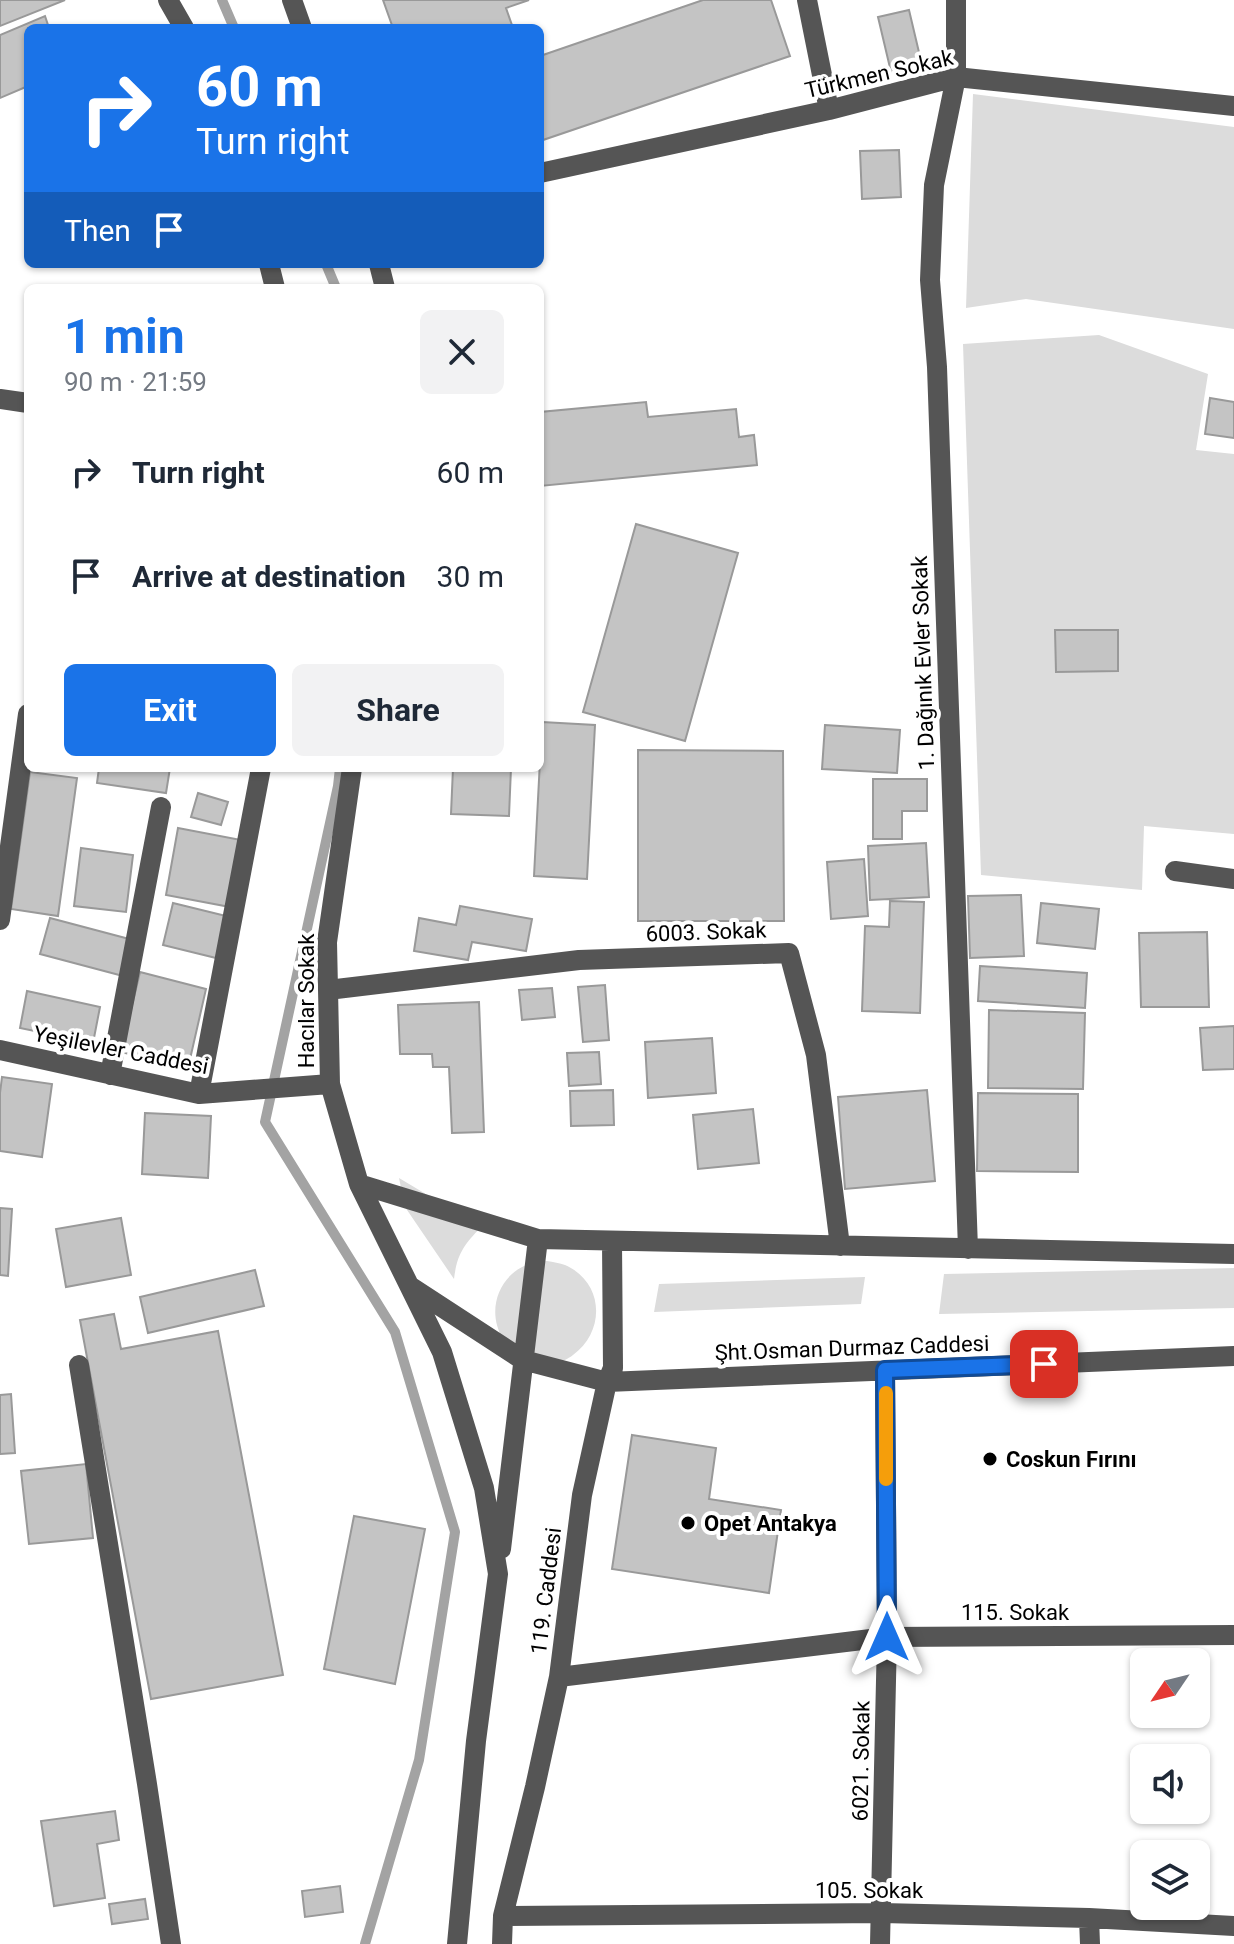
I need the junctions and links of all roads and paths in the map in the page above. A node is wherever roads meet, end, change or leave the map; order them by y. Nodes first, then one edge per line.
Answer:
1 (168, 0) edge
2 (292, 0) edge
3 (807, 0) edge
4 (956, 0) edge
5 (182, 24) edge
6 (301, 24) edge
7 (956, 77) junction
8 (1234, 106) edge
9 (829, 110) junction
10 (544, 172) edge
11 (0, 399) edge
12 (24, 402) edge
13 (24, 743) edge
14 (260, 772) edge
15 (351, 772) edge
16 (161, 807) dead end
17 (1175, 871) dead end
18 (1234, 879) edge
19 (0, 920) edge
20 (328, 990) junction
21 (0, 1050) edge
22 (110, 1075) junction
23 (330, 1084) junction
24 (199, 1094) junction
25 (359, 1184) junction
26 (538, 1239) junction
27 (612, 1241) junction
28 (840, 1246) junction
29 (968, 1249) junction
30 (1234, 1254) edge
31 (408, 1284) junction
32 (1234, 1356) edge
33 (523, 1360) junction
34 (79, 1365) dead end
35 (885, 1370) junction
36 (607, 1382) junction
37 (498, 1574) junction
38 (1234, 1635) edge
39 (887, 1637) junction
40 (559, 1677) junction
41 (882, 1913) junction
42 (503, 1916) junction
43 (1089, 1918) junction
44 (1234, 1926) edge
45 (171, 1944) edge
46 (457, 1944) edge
47 (502, 1944) edge
48 (880, 1944) edge
49 (1090, 1944) edge

1 - 5 street
2 - 6 street
3 - 9 street
4 - 7 street, 1. Dağınık Evler Sokak
7 - 8 street, Türkmen Sokak
7 - 9 street, Türkmen Sokak
7 - 29 street, 1. Dağınık Evler Sokak
9 - 10 street, Türkmen Sokak
11 - 12 street
13 - 19 street
14 - 24 street
15 - 20 street, Hacılar Sokak
16 - 22 street
17 - 18 street
20 - 23 street, Hacılar Sokak
20 - 28 street, 6003. Sokak
21 - 22 street, Yeşilevler Caddesi
22 - 24 street, Yeşilevler Caddesi
23 - 24 street, Yeşilevler Caddesi
23 - 25 street, Hacılar Sokak
25 - 26 street
25 - 31 street, Hacılar Sokak
26 - 27 street
26 - 33 street
27 - 28 street
27 - 36 street, 119. Caddesi
28 - 29 street
29 - 30 street
31 - 33 street
31 - 37 street
32 - 35 street, Şht.Osman Durmaz Caddesi
33 - 36 street, Şht.Osman Durmaz Caddesi
33 - 37 street
34 - 45 street
35 - 36 street, Şht.Osman Durmaz Caddesi
35 - 39 street, 6021. Sokak
36 - 40 street, 119. Caddesi
37 - 46 street
38 - 39 street, 115. Sokak
39 - 40 street, 115. Sokak
39 - 41 street, 6021. Sokak
40 - 42 street, 119. Caddesi
41 - 42 street, 105. Sokak
41 - 43 street, 105. Sokak
41 - 48 street, 6021. Sokak
42 - 47 street, 119. Caddesi
43 - 44 street, 105. Sokak
43 - 49 street

